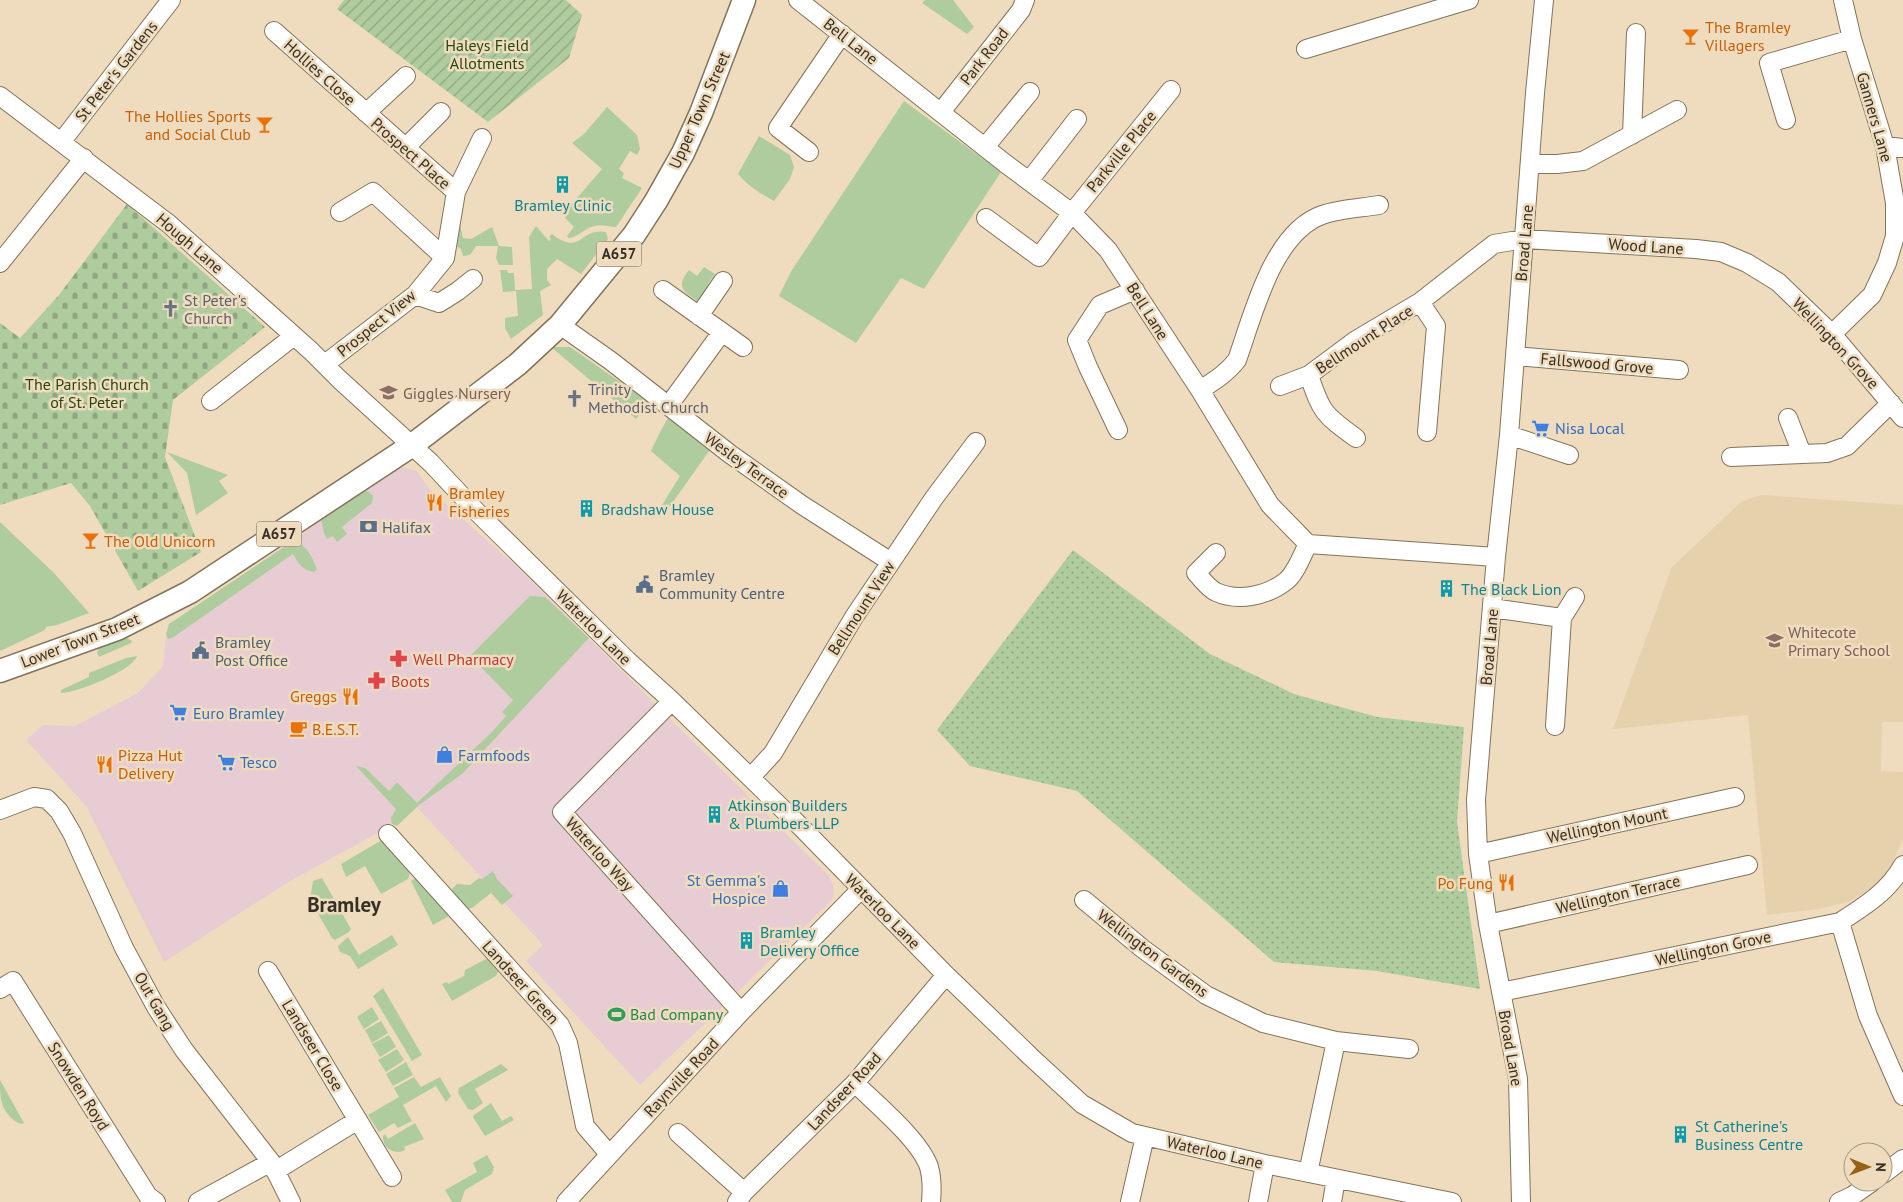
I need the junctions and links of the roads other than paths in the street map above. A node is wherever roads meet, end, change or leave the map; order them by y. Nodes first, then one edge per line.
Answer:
1 (171, 0) edge
2 (744, 0) edge
3 (798, 0) edge
4 (1025, 0) edge
5 (1470, 0) edge
6 (1544, 0) edge
7 (1843, 0) edge
8 (274, 31) dead end
9 (1636, 33) dead end
10 (842, 34) junction
11 (1852, 39) junction
12 (1306, 49) dead end
13 (406, 76) dead end
14 (1171, 90) dead end
15 (1030, 92) dead end
16 (0, 96) edge
17 (1677, 110) dead end
18 (441, 112) dead end
19 (942, 112) junction
20 (366, 113) junction
21 (1077, 118) dead end
22 (1786, 120) dead end
23 (1632, 134) junction
24 (482, 138) dead end
25 (62, 141) junction
26 (1885, 146) junction
27 (406, 147) junction
28 (985, 147) junction
29 (1903, 148) edge
30 (809, 152) dead end
31 (84, 158) junction
32 (1530, 164) junction
33 (1029, 181) junction
34 (456, 192) junction
35 (1379, 205) dead end
36 (340, 212) dead end
37 (1072, 213) junction
38 (986, 218) dead end
39 (1524, 239) junction
40 (445, 258) junction
41 (0, 262) edge
42 (1763, 273) joint
43 (473, 279) dead end
44 (723, 281) dead end
45 (663, 290) dead end
46 (1135, 290) junction
47 (415, 294) junction
48 (1420, 302) junction
49 (699, 316) junction
50 (560, 325) junction
51 (722, 332) junction
52 (1832, 334) junction
53 (294, 336) junction
54 (743, 347) dead end
55 (1514, 356) junction
56 (326, 364) junction
57 (1678, 370) dead end
58 (1309, 375) junction
59 (1280, 386) dead end
60 (1200, 390) junction
61 (211, 401) dead end
62 (1891, 403) junction
63 (669, 405) junction
64 (1788, 418) dead end
65 (1903, 418) edge
66 (1118, 430) dead end
67 (1427, 432) dead end
68 (1509, 435) junction
69 (1356, 438) dead end
70 (976, 442) dead end
71 (411, 446) junction
72 (1802, 454) junction
73 (1569, 455) dead end
74 (1731, 457) dead end
75 (1308, 544) junction
76 (1216, 553) dead end
77 (1496, 557) junction
78 (891, 562) junction
79 (1575, 597) dead end
80 (1492, 608) junction
81 (1562, 618) junction
82 (0, 671) edge
83 (672, 701) junction
84 (1555, 726) dead end
85 (751, 777) junction
86 (1735, 797) dead end
87 (0, 810) edge
88 (388, 834) dead end
89 (1478, 854) junction
90 (1748, 865) dead end
91 (1903, 865) edge
92 (861, 889) junction
93 (1084, 900) dead end
94 (1840, 922) junction
95 (1488, 924) junction
96 (268, 970) dead end
97 (946, 975) junction
98 (0, 988) edge
99 (1501, 992) junction
100 (741, 1012) junction
101 (1336, 1041) junction
102 (1409, 1049) dead end
103 (855, 1083) junction
104 (1903, 1096) edge
105 (358, 1120) junction
106 (678, 1133) dead end
107 (1145, 1136) junction
108 (609, 1154) junction
109 (1265, 1164) junction
110 (273, 1167) junction
111 (1308, 1172) junction
112 (392, 1177) dead end
113 (1336, 1179) junction
114 (1858, 1192) edge
115 (741, 1197) edge
116 (1401, 1197) edge
117 (156, 1202) edge
118 (198, 1202) edge
119 (291, 1202) edge
120 (566, 1202) edge
121 (931, 1202) edge
122 (1130, 1202) edge
123 (1258, 1202) edge
124 (1332, 1202) edge
125 (1452, 1202) edge
126 (1521, 1202) edge
127 (1839, 1202) edge

1 - 25 street, St Peter's Gardens
2 - 50 main road, Upper Town Street / A657
3 - 10 street, Bell Lane
4 - 19 street, Park Road
5 - 12 street
6 - 32 street, Broad Lane
7 - 11 street, Ganners Lane
8 - 20 street, Hollies Close
9 - 23 street
10 - 19 street, Bell Lane
10 - 30 street
11 - 22 street
11 - 26 street, Ganners Lane
13 - 20 street
14 - 37 street, Parkville Place
15 - 28 street
16 - 25 street, Hough Lane
17 - 23 street
18 - 27 street
19 - 28 street, Bell Lane
20 - 27 street, Prospect Place
21 - 33 street
23 - 32 street
24 - 34 street
25 - 31 street, Hough Lane
26 - 29 street
26 - 52 street, Ganners Lane
27 - 34 street, Prospect Place
28 - 33 street, Bell Lane
31 - 41 street
31 - 53 street, Hough Lane
32 - 39 street, Broad Lane
33 - 37 street, Bell Lane
34 - 40 street
35 - 60 street
36 - 40 street
37 - 38 street, Parkville Place
37 - 46 street, Bell Lane
39 - 42 street, Wood Lane
39 - 48 street, Bellmount Place
39 - 55 street, Broad Lane
40 - 47 street, Prospect View
42 - 52 street, Wellington Grove
43 - 47 street
44 - 49 street
45 - 49 street
46 - 60 street, Bell Lane
46 - 66 street
47 - 56 street, Prospect View
48 - 58 street, Bellmount Place
48 - 67 street, Bellmount Place
49 - 51 street
50 - 63 street, Wesley Terrace
50 - 71 main road, Upper Town Street / A657
51 - 54 street
51 - 63 street
52 - 62 street, Wellington Grove
53 - 56 street, Hough Lane
53 - 61 street
55 - 57 street, Fallswood Grove
55 - 68 street, Broad Lane
56 - 71 street, Hough Lane
58 - 59 street, Bellmount Place
58 - 69 street, Bellmount Place
60 - 75 street, Bell Lane
62 - 65 street, Wellington Grove
62 - 72 street
63 - 78 street, Wesley Terrace
64 - 72 street
68 - 73 street
68 - 77 street, Broad Lane
70 - 78 street, Bellmount View
71 - 82 main road, Lower Town Street / A657
71 - 83 street, Waterloo Lane
72 - 74 street
75 - 76 street
75 - 77 street
77 - 80 street, Broad Lane
78 - 85 street, Bellmount View
79 - 81 street
80 - 81 street
80 - 89 street, Broad Lane
81 - 84 street
83 - 85 street, Waterloo Lane
83 - 100 street, Waterloo Way
85 - 92 street, Waterloo Lane
86 - 89 street, Wellington Mount
87 - 110 street, Out Gang
88 - 108 street, Landseer Green
89 - 95 street, Broad Lane
90 - 95 street, Wellington Terrace
91 - 94 street, Wellington Grove
92 - 97 street, Waterloo Lane
92 - 100 street, Raynville Road
93 - 101 street, Wellington Gardens
94 - 99 street, Wellington Grove
94 - 104 street
95 - 99 street, Broad Lane
96 - 105 street, Landseer Close
97 - 103 street, Landseer Road
97 - 107 street, Waterloo Lane
98 - 117 street, Snowden Royd
99 - 126 street, Broad Lane
100 - 108 street, Raynville Road
101 - 102 street, Wellington Gardens
101 - 111 street
103 - 115 street, Landseer Road
103 - 121 street
105 - 110 street
105 - 112 street, Landseer Close
106 - 115 street
107 - 109 street, Waterloo Lane
107 - 122 street
108 - 120 street, Raynville Road
109 - 111 street, Waterloo Lane
109 - 123 street
110 - 118 street
110 - 119 street, Out Gang
111 - 113 street, Waterloo Lane
113 - 116 street, Waterloo Lane
113 - 124 street
114 - 127 street
116 - 125 street, Waterloo Lane

